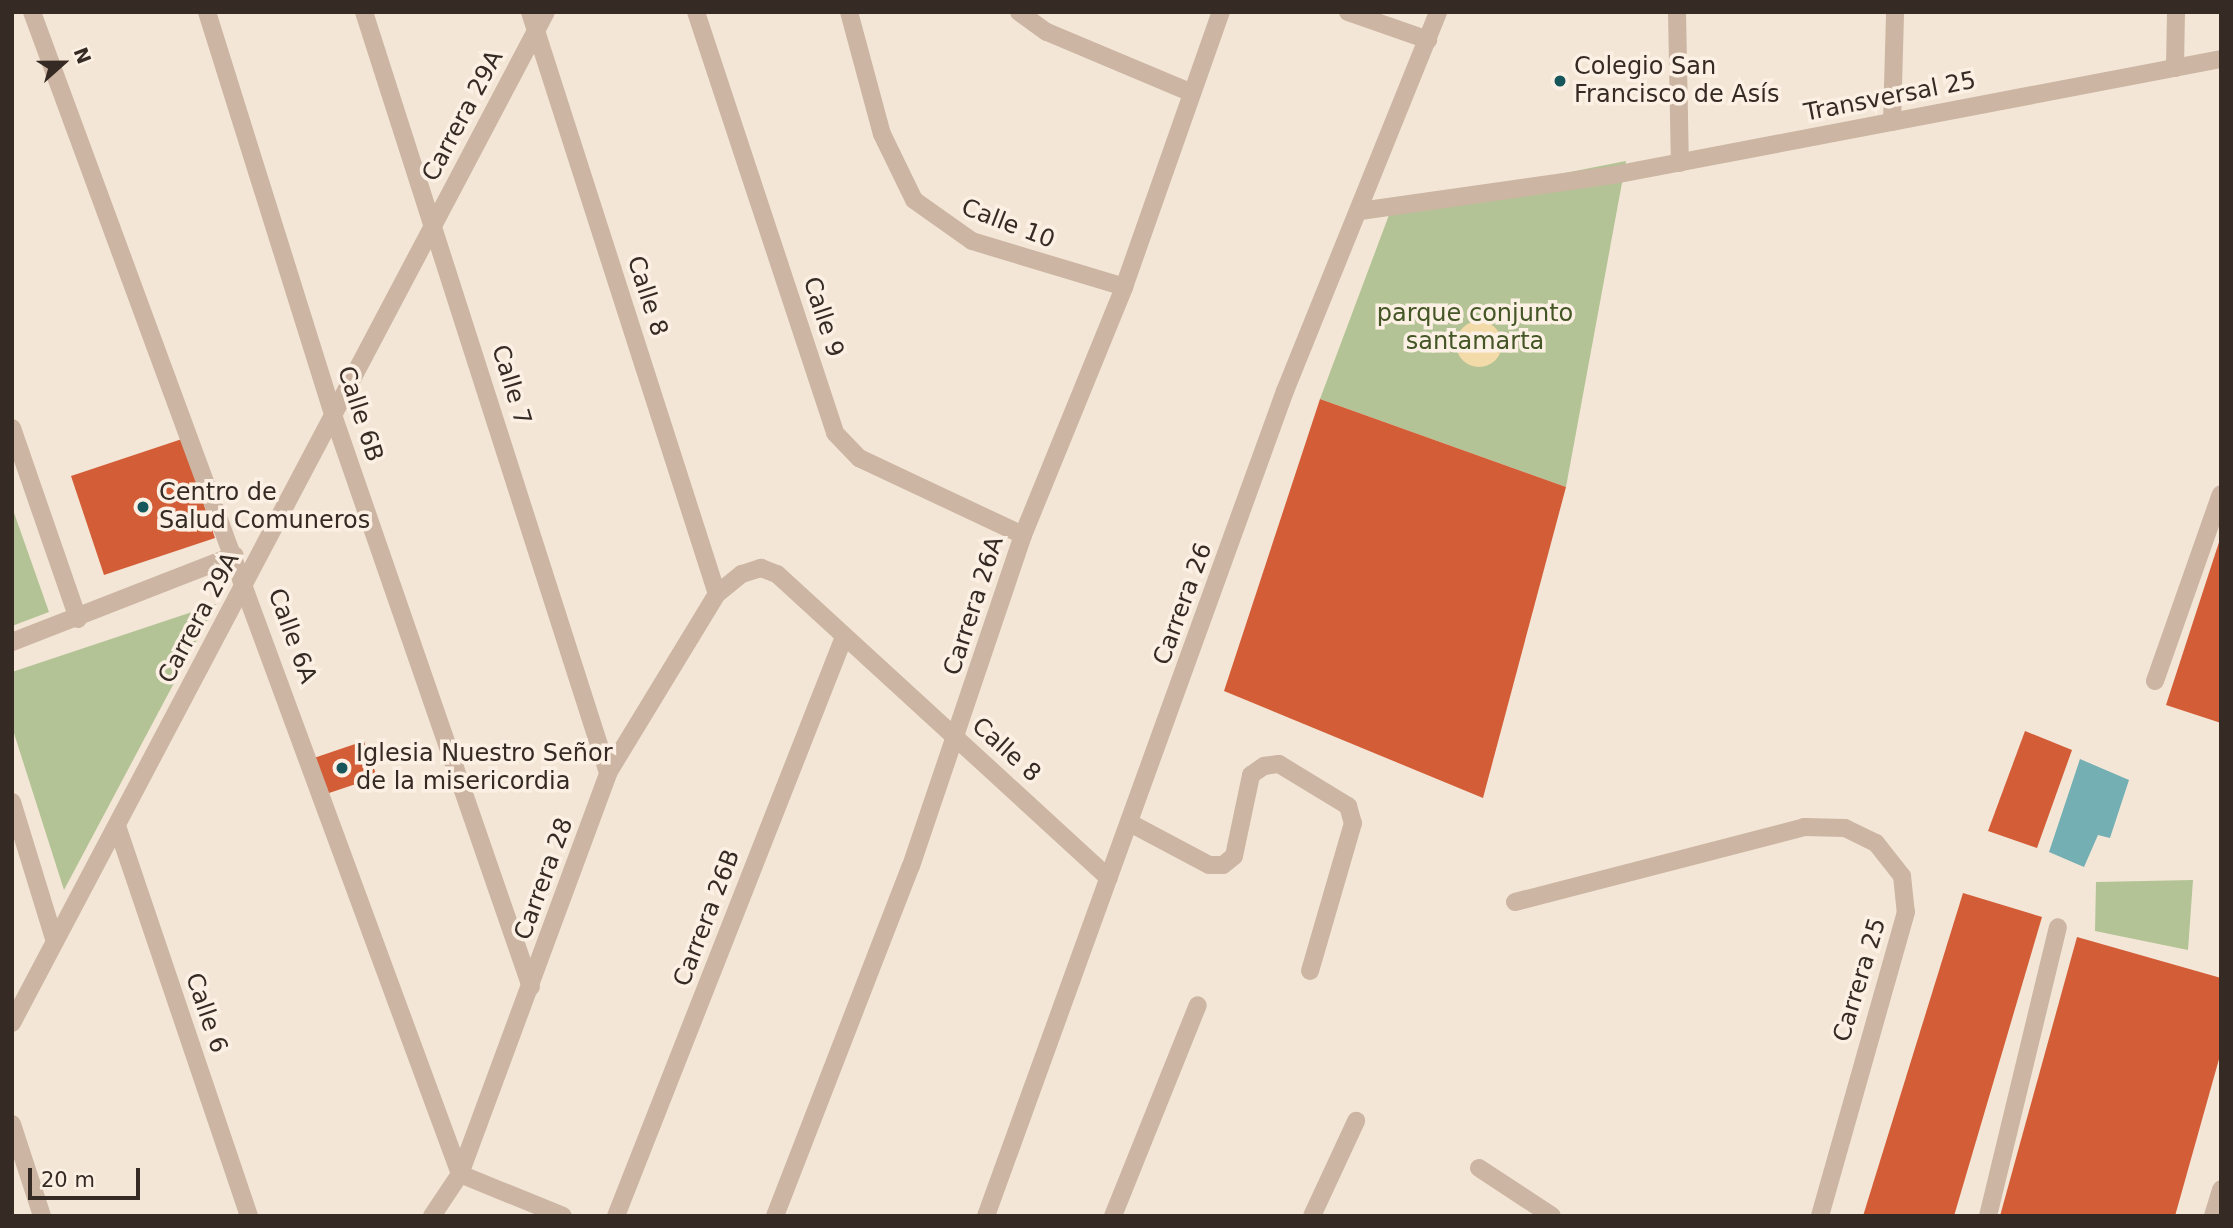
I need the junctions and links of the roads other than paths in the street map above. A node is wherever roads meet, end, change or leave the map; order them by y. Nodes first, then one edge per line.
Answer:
1 (32, 12) edge
2 (207, 12) edge
3 (364, 12) edge
4 (530, 12) edge
5 (546, 12) edge
6 (696, 12) edge
7 (849, 12) edge
8 (1019, 12) edge
9 (1221, 12) edge
10 (1348, 12) edge
11 (1438, 12) edge
12 (1677, 12) edge
13 (1895, 12) edge
14 (2176, 12) edge
15 (536, 31) junction
16 (1428, 40) junction
17 (2221, 59) edge
18 (2175, 68) junction
19 (1192, 93) junction
20 (1892, 122) junction
21 (1680, 163) junction
22 (1360, 211) junction
23 (435, 223) junction
24 (1124, 287) junction
25 (333, 415) junction
26 (12, 428) edge
27 (17, 461) edge
28 (2221, 494) edge
29 (1023, 535) junction
30 (236, 555) junction
31 (776, 574) joint
32 (246, 581) junction
33 (717, 594) junction
34 (78, 619) junction
35 (844, 637) junction
36 (12, 642) edge
37 (2155, 681) dead end
38 (956, 738) junction
39 (608, 773) junction
40 (12, 802) edge
41 (1130, 823) junction
42 (117, 825) junction
43 (1109, 878) junction
44 (1515, 902) dead end
45 (2058, 927) dead end
46 (55, 942) junction
47 (1310, 971) dead end
48 (531, 987) junction
49 (1198, 1006) dead end
50 (12, 1023) edge
51 (1356, 1121) dead end
52 (12, 1124) edge
53 (1479, 1168) dead end
54 (460, 1174) junction
55 (2221, 1189) edge
56 (42, 1216) edge
57 (249, 1216) edge
58 (432, 1216) edge
59 (563, 1216) edge
60 (616, 1216) edge
61 (775, 1216) edge
62 (986, 1216) edge
63 (1113, 1216) edge
64 (1312, 1216) edge
65 (1552, 1216) edge
66 (1820, 1216) edge
67 (1988, 1216) edge
68 (2213, 1216) edge

1 - 30 street, Calle 6A
2 - 25 street, Calle 6B
3 - 23 street, Calle 7
4 - 15 street, Calle 8
5 - 15 street, Carrera 29A
6 - 29 street, Calle 9
7 - 24 street, Calle 10
8 - 19 street
9 - 19 street, Carrera 26A
10 - 16 street
11 - 16 street, Carrera 26
12 - 21 street
13 - 20 street
14 - 18 street
15 - 23 street, Carrera 29A
15 - 33 street, Calle 8
16 - 22 street, Carrera 26
17 - 18 street, Transversal 25
18 - 20 street, Transversal 25
19 - 24 street, Carrera 26A
20 - 21 street, Transversal 25
21 - 22 street, Transversal 25
22 - 41 street, Carrera 26
23 - 25 street, Carrera 29A
23 - 39 street, Calle 7
24 - 29 street, Carrera 26A
25 - 32 street, Carrera 29A
25 - 48 street, Calle 6B
26 - 27 street
27 - 34 street
28 - 37 street
29 - 38 street, Carrera 26A
30 - 32 street, Calle 6A
30 - 34 street, Carrera 29A
31 - 33 street, Carrera 28
31 - 35 street, Calle 8
32 - 42 street, Carrera 29A
32 - 54 street, Calle 6A
33 - 39 street, Carrera 28
34 - 36 street, Carrera 29A
35 - 38 street, Calle 8
35 - 60 street, Carrera 26B
38 - 43 street, Calle 8
38 - 61 street, Carrera 26A
39 - 48 street, Carrera 28
40 - 46 street
41 - 43 street, Carrera 26
41 - 47 street
42 - 46 street, Carrera 29A
42 - 57 street, Calle 6
43 - 62 street, Carrera 26
44 - 66 street, Carrera 25
45 - 67 street
46 - 50 street, Carrera 29A
48 - 54 street, Carrera 28
49 - 63 street
51 - 64 street
52 - 56 street
53 - 65 street
54 - 58 street, Carrera 28
54 - 59 street
55 - 68 street

